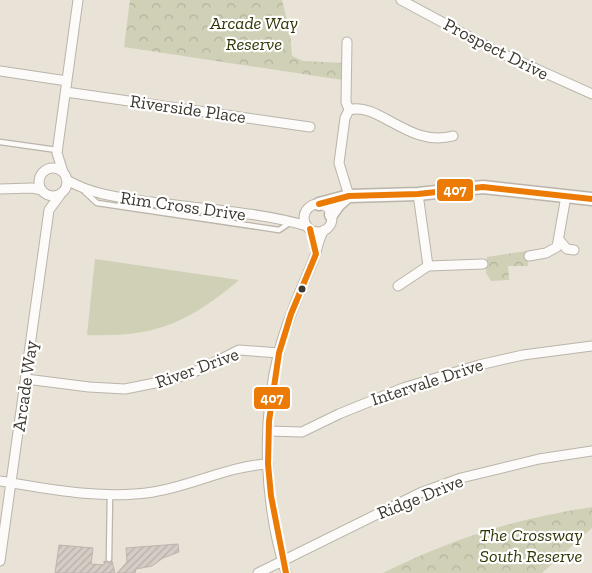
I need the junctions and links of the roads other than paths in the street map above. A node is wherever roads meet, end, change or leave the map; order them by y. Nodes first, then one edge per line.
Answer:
1 (78, 0) edge
2 (401, 0) edge
3 (347, 42) dead end
4 (0, 71) edge
5 (67, 81) junction
6 (66, 92) junction
7 (592, 94) edge
8 (349, 110) junction
9 (310, 127) dead end
10 (453, 136) dead end
11 (0, 142) edge
12 (57, 151) junction
13 (44, 173) junction
14 (65, 176) junction
15 (25, 188) junction
16 (0, 189) edge
17 (88, 191) junction
18 (43, 192) junction
19 (61, 193) junction
20 (418, 194) junction
21 (349, 196) junction
22 (566, 196) junction
23 (592, 199) edge
24 (318, 204) junction
25 (49, 210) junction
26 (306, 210) junction
27 (331, 215) junction
28 (277, 219) junction
29 (291, 222) junction
30 (308, 227) junction
31 (324, 230) junction
32 (560, 241) junction
33 (574, 250) dead end
34 (316, 251) junction
35 (529, 256) dead end
36 (483, 264) dead end
37 (428, 266) junction
38 (398, 286) dead end
39 (592, 346) edge
40 (279, 353) junction
41 (26, 379) junction
42 (268, 431) junction
43 (592, 452) edge
44 (268, 464) junction
45 (0, 481) edge
46 (12, 483) junction
47 (110, 494) junction
48 (109, 559) dead end
49 (0, 561) edge
50 (282, 561) junction
51 (258, 573) edge
52 (286, 573) edge

1 - 5 street
2 - 7 street, Prospect Drive
3 - 8 street
4 - 5 street
5 - 6 street
6 - 9 street, Riverside Place
6 - 12 street
8 - 10 street
8 - 21 street
11 - 12 lane
12 - 13 street
12 - 14 street
13 - 14 street
13 - 15 street
13 - 18 street
14 - 17 street, Rim Cross Drive
14 - 19 street
15 - 16 street
15 - 18 street
17 - 19 street, Rim Cross Drive
17 - 28 street, Rim Cross Drive
17 - 29 lane
18 - 19 street
18 - 25 street, Arcade Way
19 - 25 street, Arcade Way
20 - 21 street
20 - 22 street
20 - 37 street
21 - 24 street
21 - 27 street
22 - 23 street
22 - 32 street
24 - 26 street
24 - 27 street
25 - 41 street, Arcade Way
26 - 28 street, Rim Cross Drive
26 - 30 street
27 - 31 street
28 - 29 street, Rim Cross Drive
29 - 30 street, Rim Cross Drive
30 - 31 street
30 - 34 street
31 - 34 street
32 - 33 street
32 - 35 street
34 - 40 street
36 - 37 street
37 - 38 street
39 - 42 street, Intervale Drive
40 - 41 street, River Drive
40 - 42 street
41 - 46 street, Arcade Way
42 - 44 street
43 - 50 street, Ridge Drive
44 - 47 street
44 - 50 street
45 - 46 street
46 - 47 street
46 - 49 street, Arcade Way
47 - 48 lane
50 - 51 street, Ridge Drive
50 - 52 street

